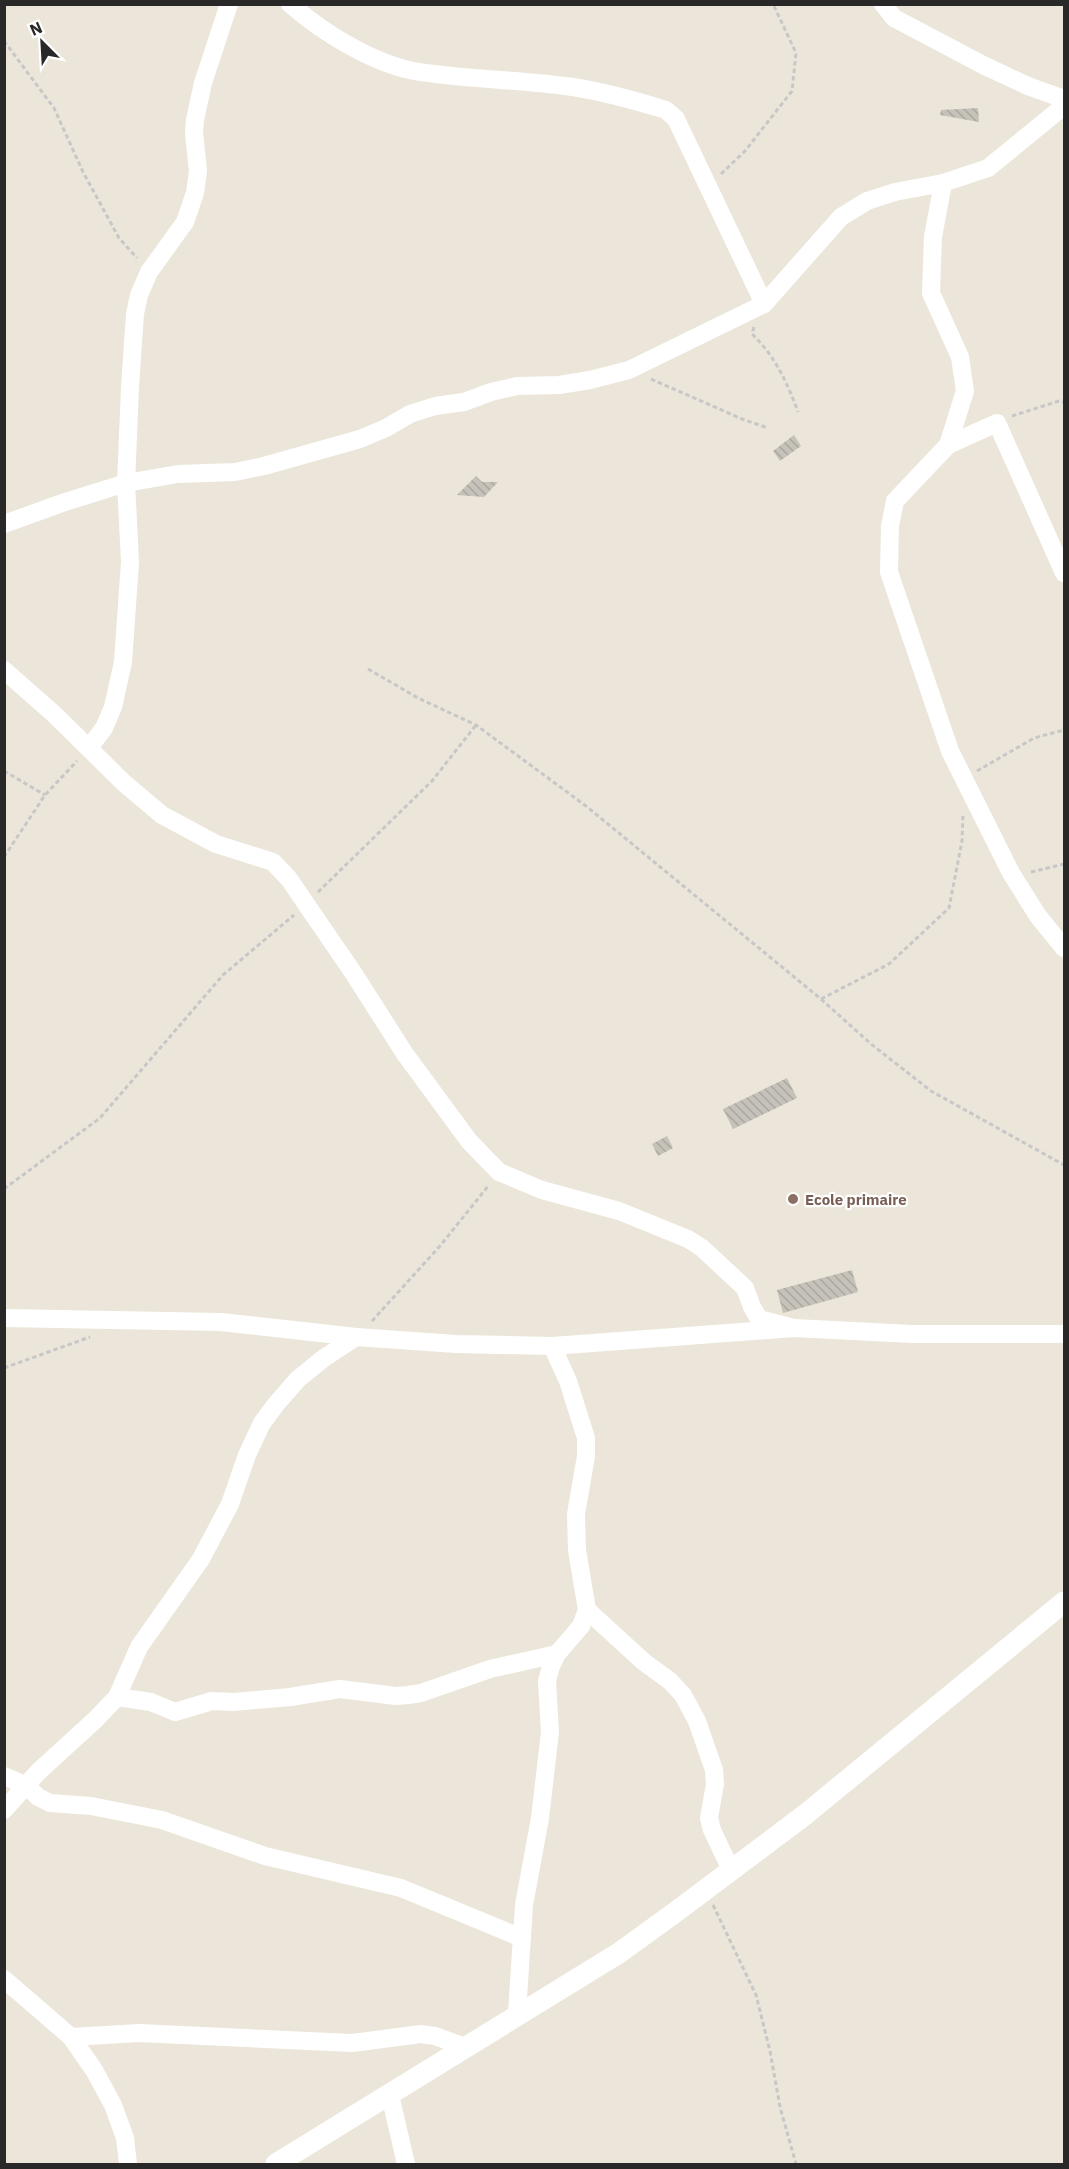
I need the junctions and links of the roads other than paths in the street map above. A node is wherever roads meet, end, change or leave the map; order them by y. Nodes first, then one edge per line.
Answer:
1 (229, 4) edge
2 (290, 4) edge
3 (883, 4) edge
4 (1065, 99) edge
5 (1065, 106) edge
6 (943, 183) junction
7 (764, 304) junction
8 (948, 445) junction
9 (126, 483) junction
10 (4, 524) edge
11 (1065, 573) edge
12 (4, 670) edge
13 (89, 748) junction
14 (1065, 948) edge
15 (4, 1318) edge
16 (794, 1328) junction
17 (1065, 1334) edge
18 (356, 1337) junction
19 (552, 1346) junction
20 (1065, 1602) edge
21 (587, 1610) junction
22 (557, 1654) junction
23 (117, 1697) junction
24 (4, 1776) edge
25 (27, 1786) junction
26 (4, 1810) edge
27 (731, 1870) junction
28 (522, 1938) junction
29 (4, 1980) edge
30 (517, 2014) junction
31 (71, 2037) junction
32 (465, 2048) junction
33 (390, 2095) junction
34 (128, 2164) edge
35 (276, 2164) edge
36 (406, 2164) edge

1 - 9 street
2 - 7 street
3 - 4 street
5 - 6 street
6 - 7 street
6 - 8 street
7 - 9 street
8 - 11 street
8 - 14 street
9 - 10 street
9 - 13 street
12 - 13 street
13 - 16 street
15 - 18 street
16 - 17 street
16 - 19 street
18 - 19 street
18 - 23 street
19 - 21 street
20 - 27 street
21 - 22 street
21 - 27 street
22 - 23 street
22 - 28 street
23 - 25 street
24 - 25 street
25 - 26 street
25 - 28 street
27 - 30 street
28 - 30 street
29 - 31 street
30 - 32 street
31 - 32 street
31 - 34 street
32 - 33 street
33 - 35 street
33 - 36 street

